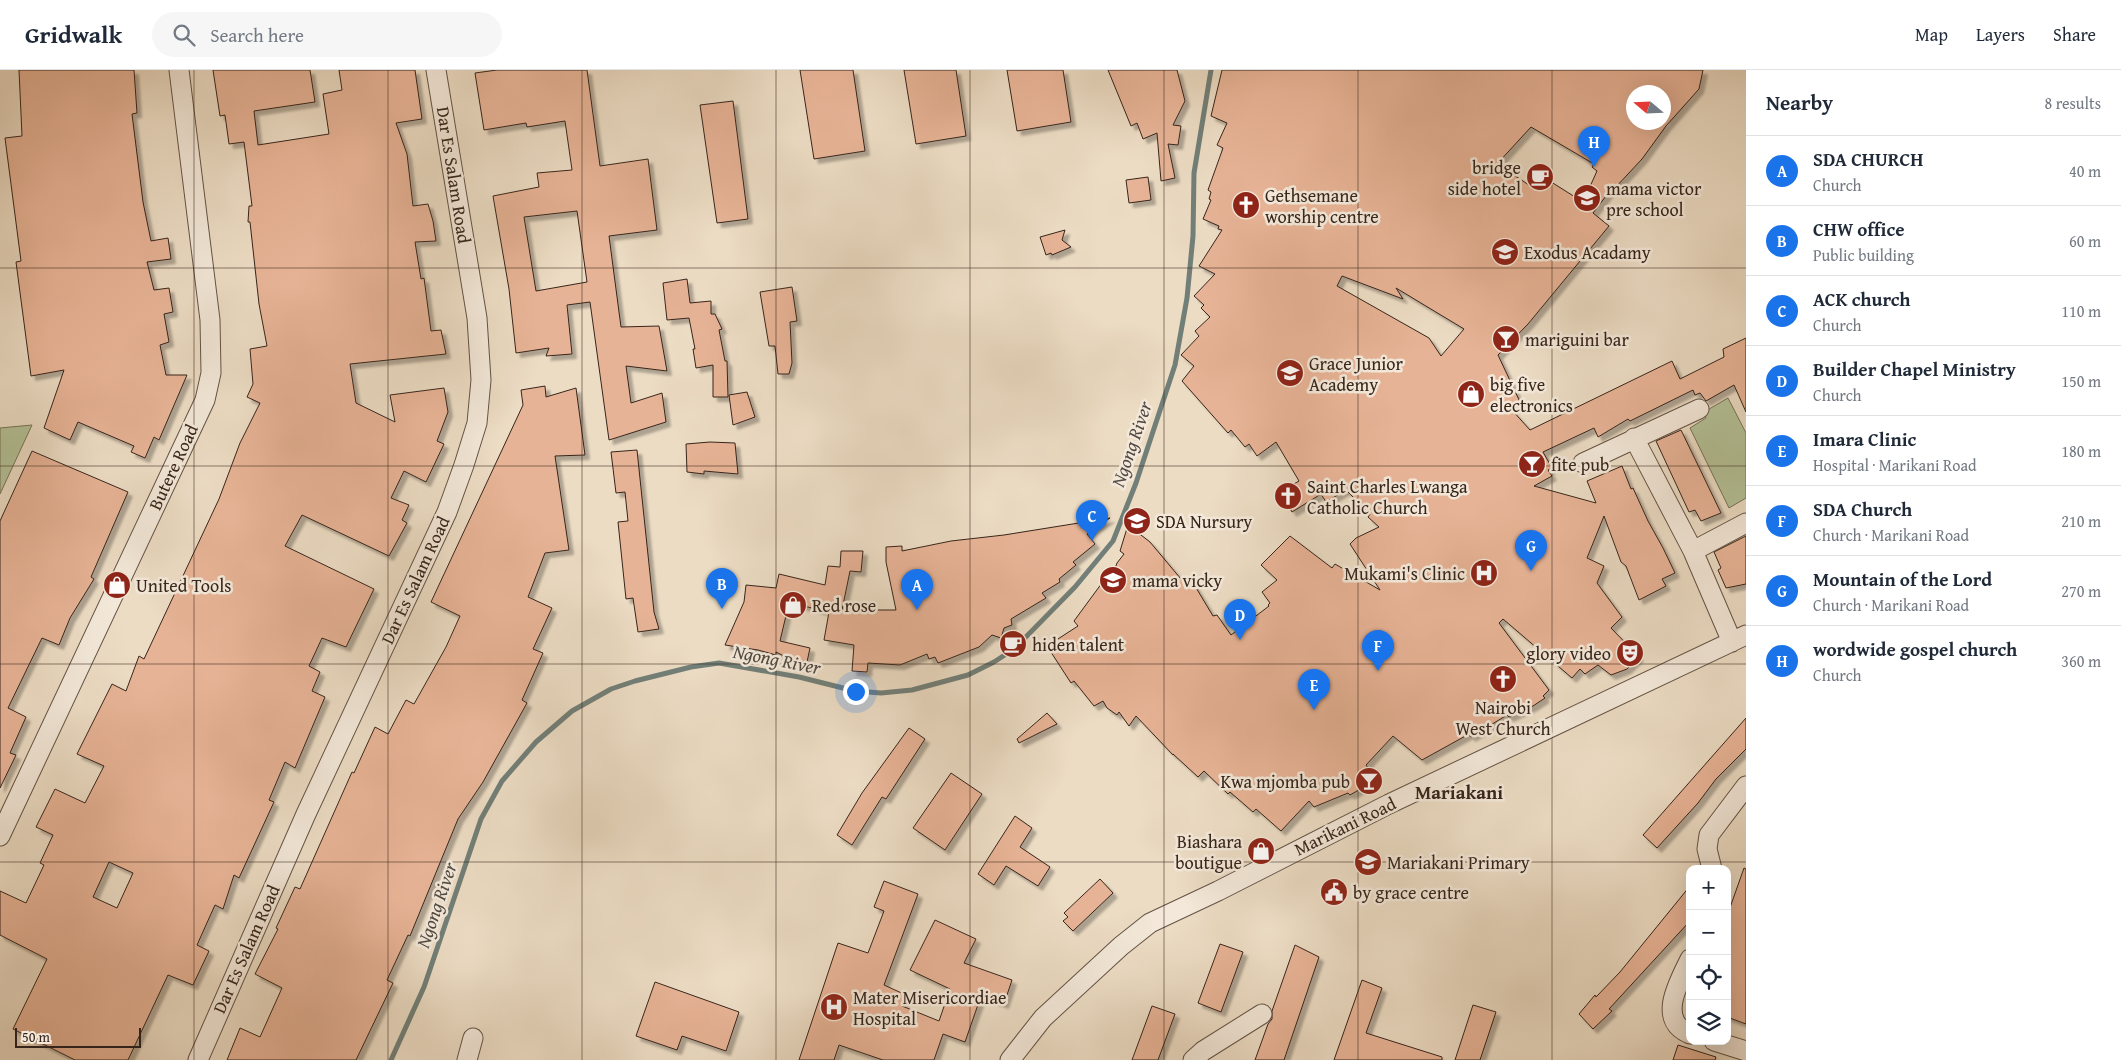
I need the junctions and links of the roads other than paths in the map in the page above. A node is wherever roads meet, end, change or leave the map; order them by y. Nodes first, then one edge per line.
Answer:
1 (179, 70) edge
2 (436, 70) edge
3 (1699, 409) dead end
4 (1634, 438) junction
5 (1583, 464) dead end
6 (1746, 522) edge
7 (1693, 551) junction
8 (1739, 638) edge
9 (1746, 786) edge
10 (0, 836) edge
11 (1711, 865) edge
12 (1686, 968) edge
13 (1262, 1014) dead end
14 (1686, 1031) edge
15 (473, 1038) dead end
16 (1727, 1045) edge
17 (1746, 1051) edge
18 (198, 1060) edge
19 (467, 1060) edge
20 (1010, 1060) edge
21 (1193, 1060) edge

1 - 10 street, Butere Road
2 - 18 street, Dar Es Salam Road
3 - 4 street
4 - 5 street
4 - 7 street
6 - 7 street
7 - 8 street
8 - 20 street, Marikani Road
9 - 11 street
12 - 14 street
13 - 21 street
15 - 19 street
16 - 17 street

